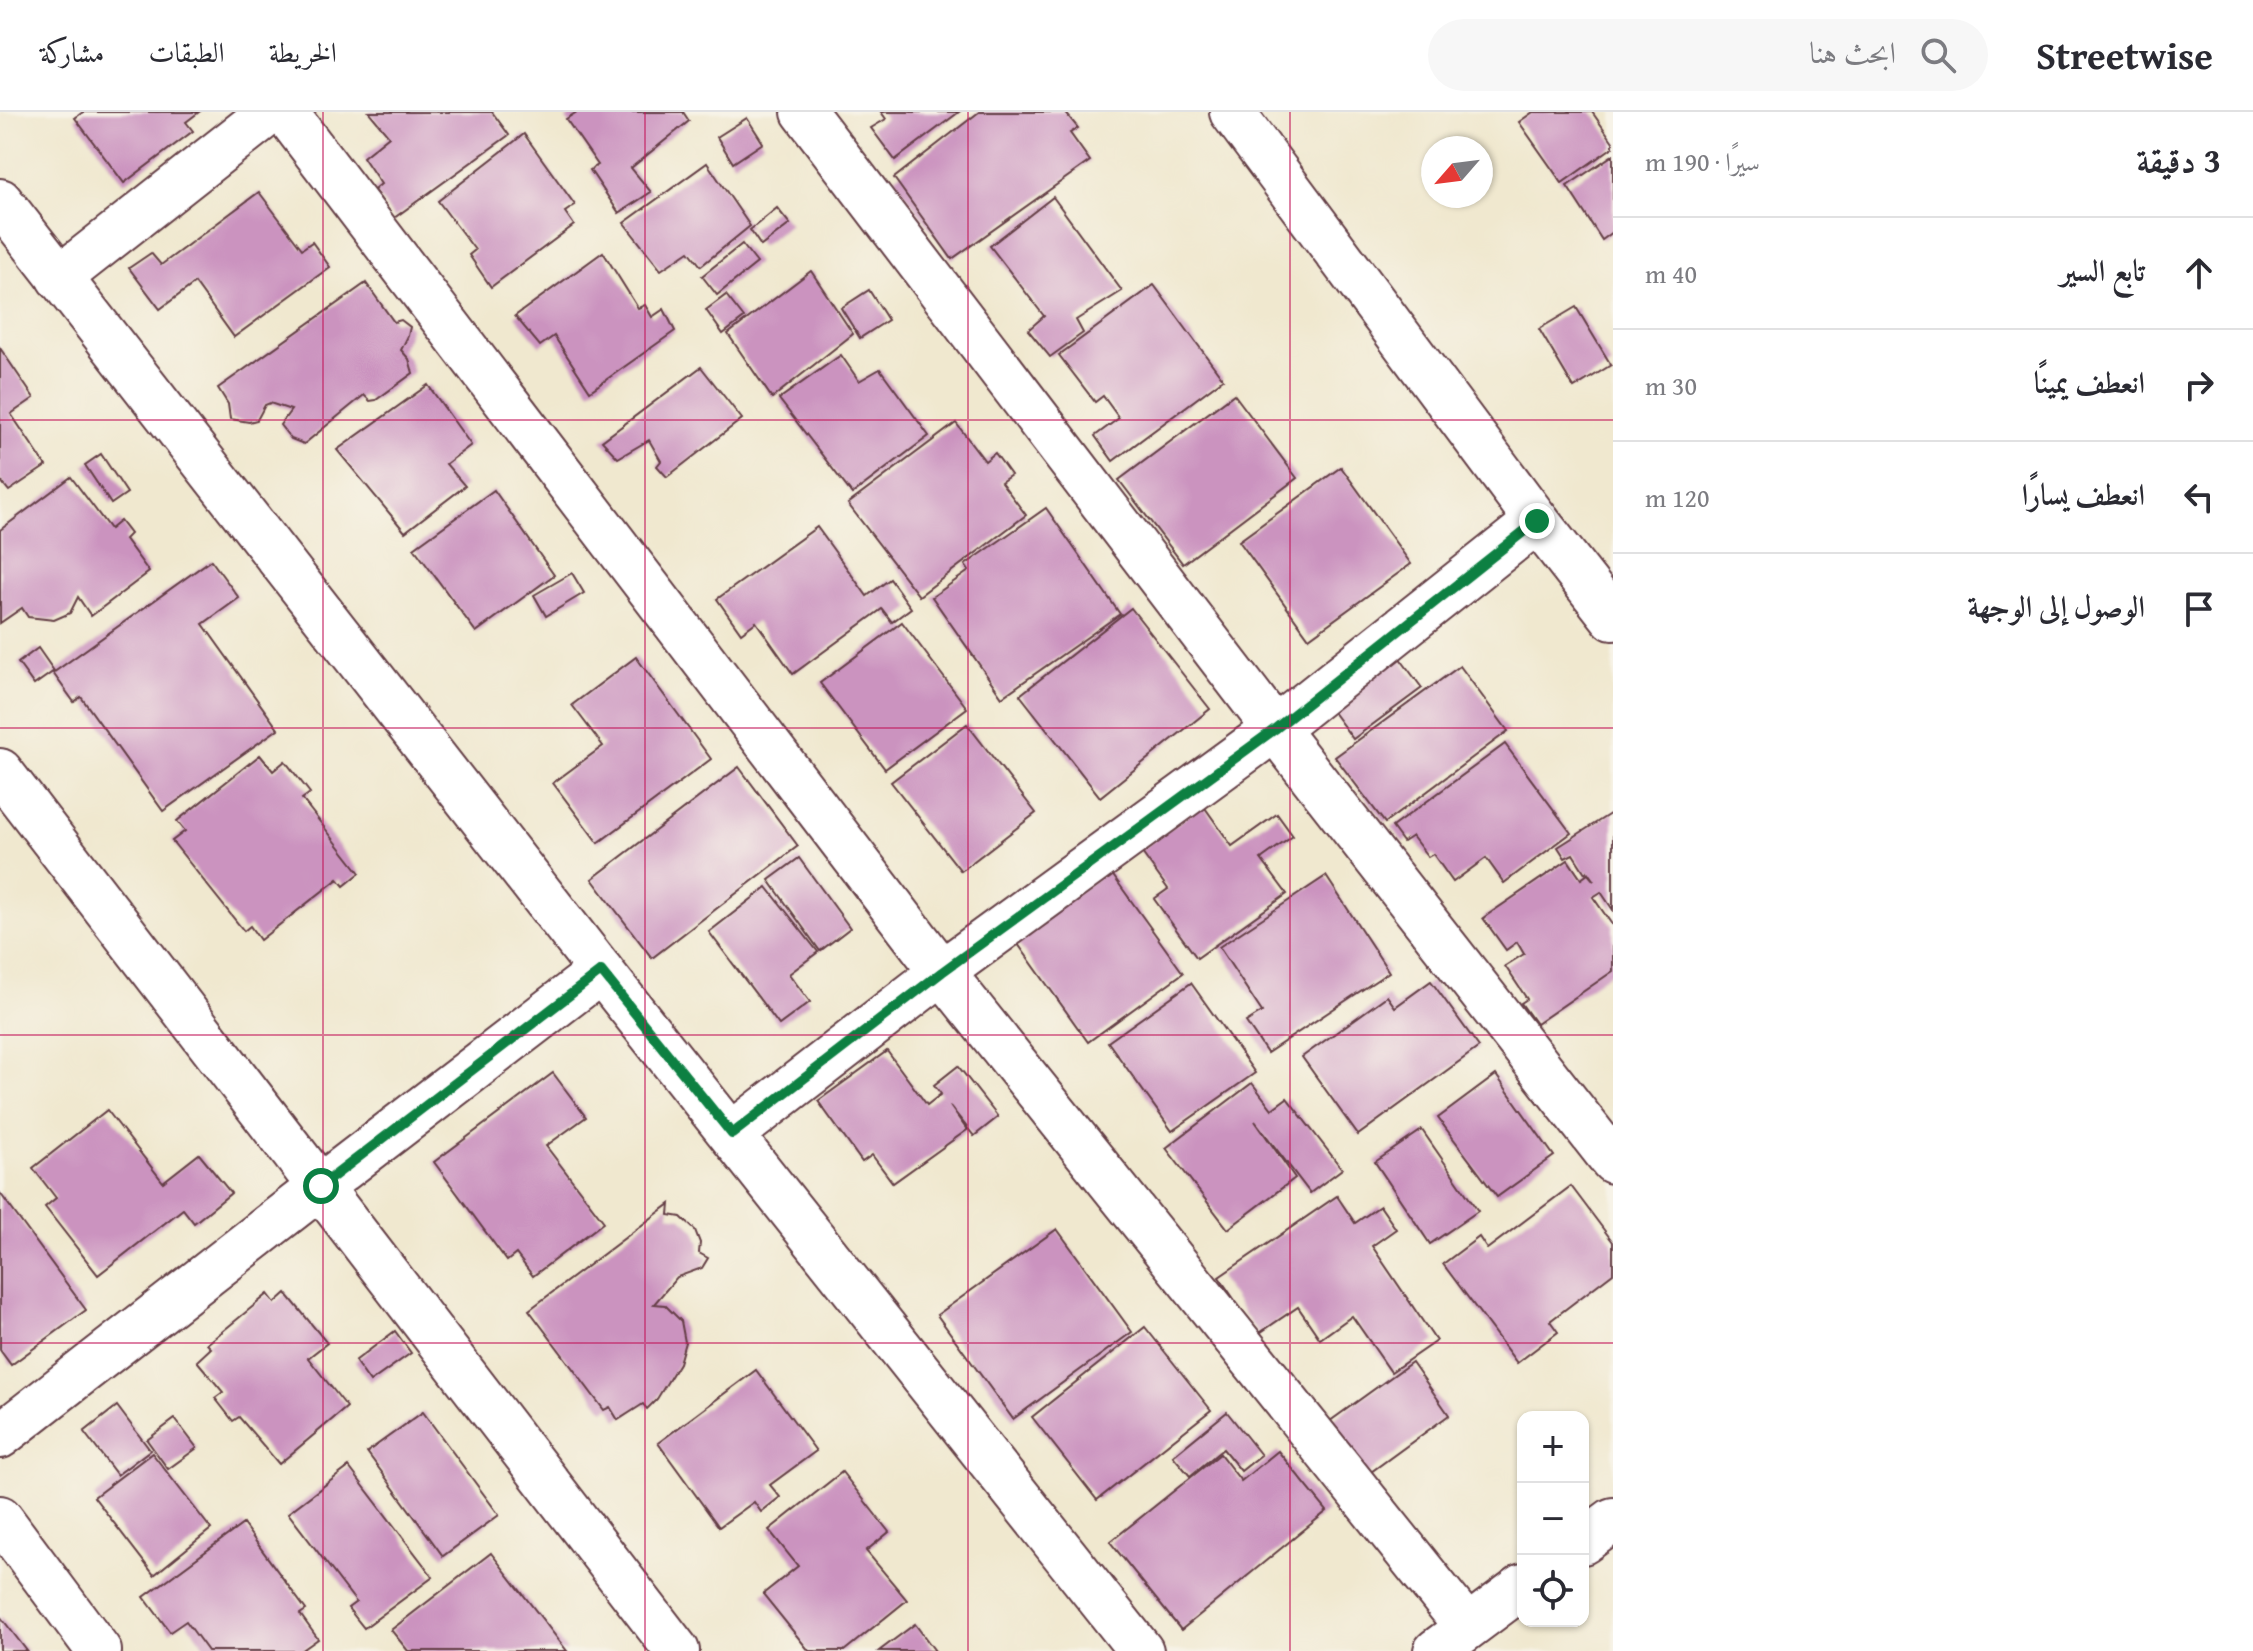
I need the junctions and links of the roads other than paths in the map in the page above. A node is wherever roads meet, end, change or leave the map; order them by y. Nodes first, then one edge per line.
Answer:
1 (270, 112) edge
2 (285, 112) edge
3 (804, 112) edge
4 (1232, 112) edge
5 (3, 213) edge
6 (59, 278) junction
7 (1537, 521) junction
8 (1613, 618) edge
9 (1275, 729) junction
10 (0, 771) edge
11 (601, 971) junction
12 (942, 972) junction
13 (732, 1134) junction
14 (1613, 1161) edge
15 (321, 1186) junction
16 (0, 1436) edge
17 (0, 1518) edge
18 (1613, 1520) edge
19 (1589, 1538) edge
20 (1517, 1590) edge
21 (1451, 1639) edge
22 (99, 1651) edge
23 (677, 1651) edge
24 (1141, 1651) edge

1 - 6 street
2 - 12 street
3 - 9 street
4 - 7 street
5 - 6 street
6 - 11 street
7 - 8 street
7 - 9 street
9 - 12 street
9 - 14 street
10 - 15 street
11 - 13 street
11 - 15 street
12 - 13 street
12 - 21 street
13 - 24 street
15 - 16 street
15 - 23 street
17 - 22 street
18 - 19 street
20 - 21 street

